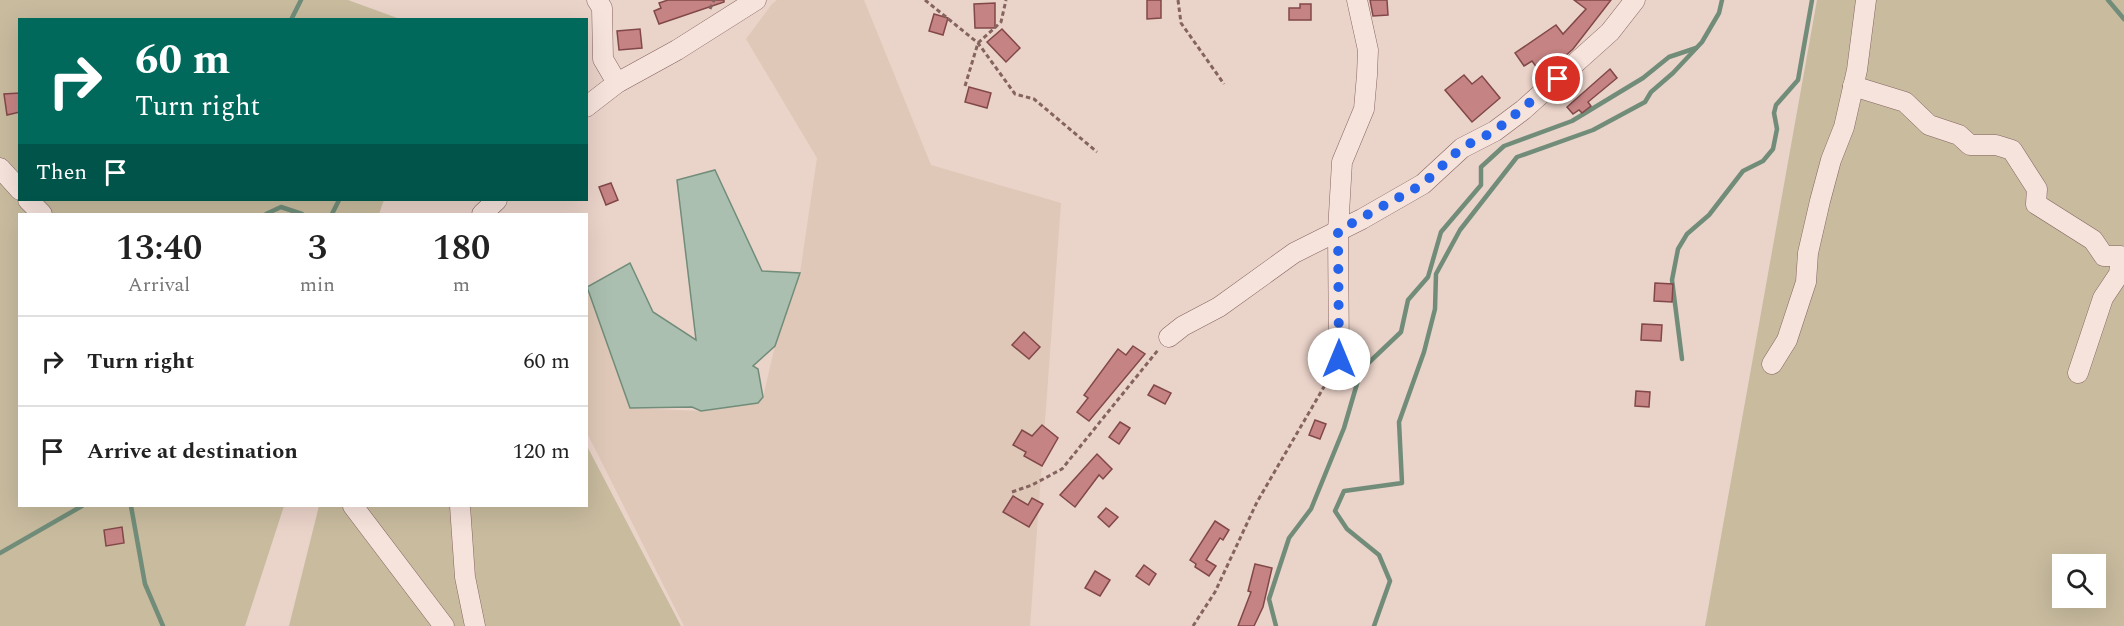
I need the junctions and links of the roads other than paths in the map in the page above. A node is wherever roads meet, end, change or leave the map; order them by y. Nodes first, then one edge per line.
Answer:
1 (597, 0) edge
2 (756, 0) edge
3 (1358, 0) edge
4 (1635, 0) edge
5 (1866, 0) edge
6 (617, 82) junction
7 (1853, 86) junction
8 (588, 105) edge
9 (0, 168) edge
10 (18, 188) edge
11 (29, 201) edge
12 (496, 201) edge
13 (41, 213) edge
14 (484, 213) edge
15 (1338, 231) junction
16 (2121, 279) edge
17 (1169, 337) road end
18 (1339, 359) road end
19 (1772, 364) dead end
20 (2078, 373) dead end
21 (354, 507) edge
22 (460, 507) edge
23 (444, 626) edge
24 (475, 626) edge

1 - 6 street
2 - 6 street
3 - 15 street
4 - 15 street
5 - 7 street
6 - 8 street
7 - 16 street
7 - 19 street
9 - 10 street
11 - 13 street
12 - 14 street
15 - 17 street
15 - 18 street
16 - 20 street
21 - 23 street
22 - 24 street

